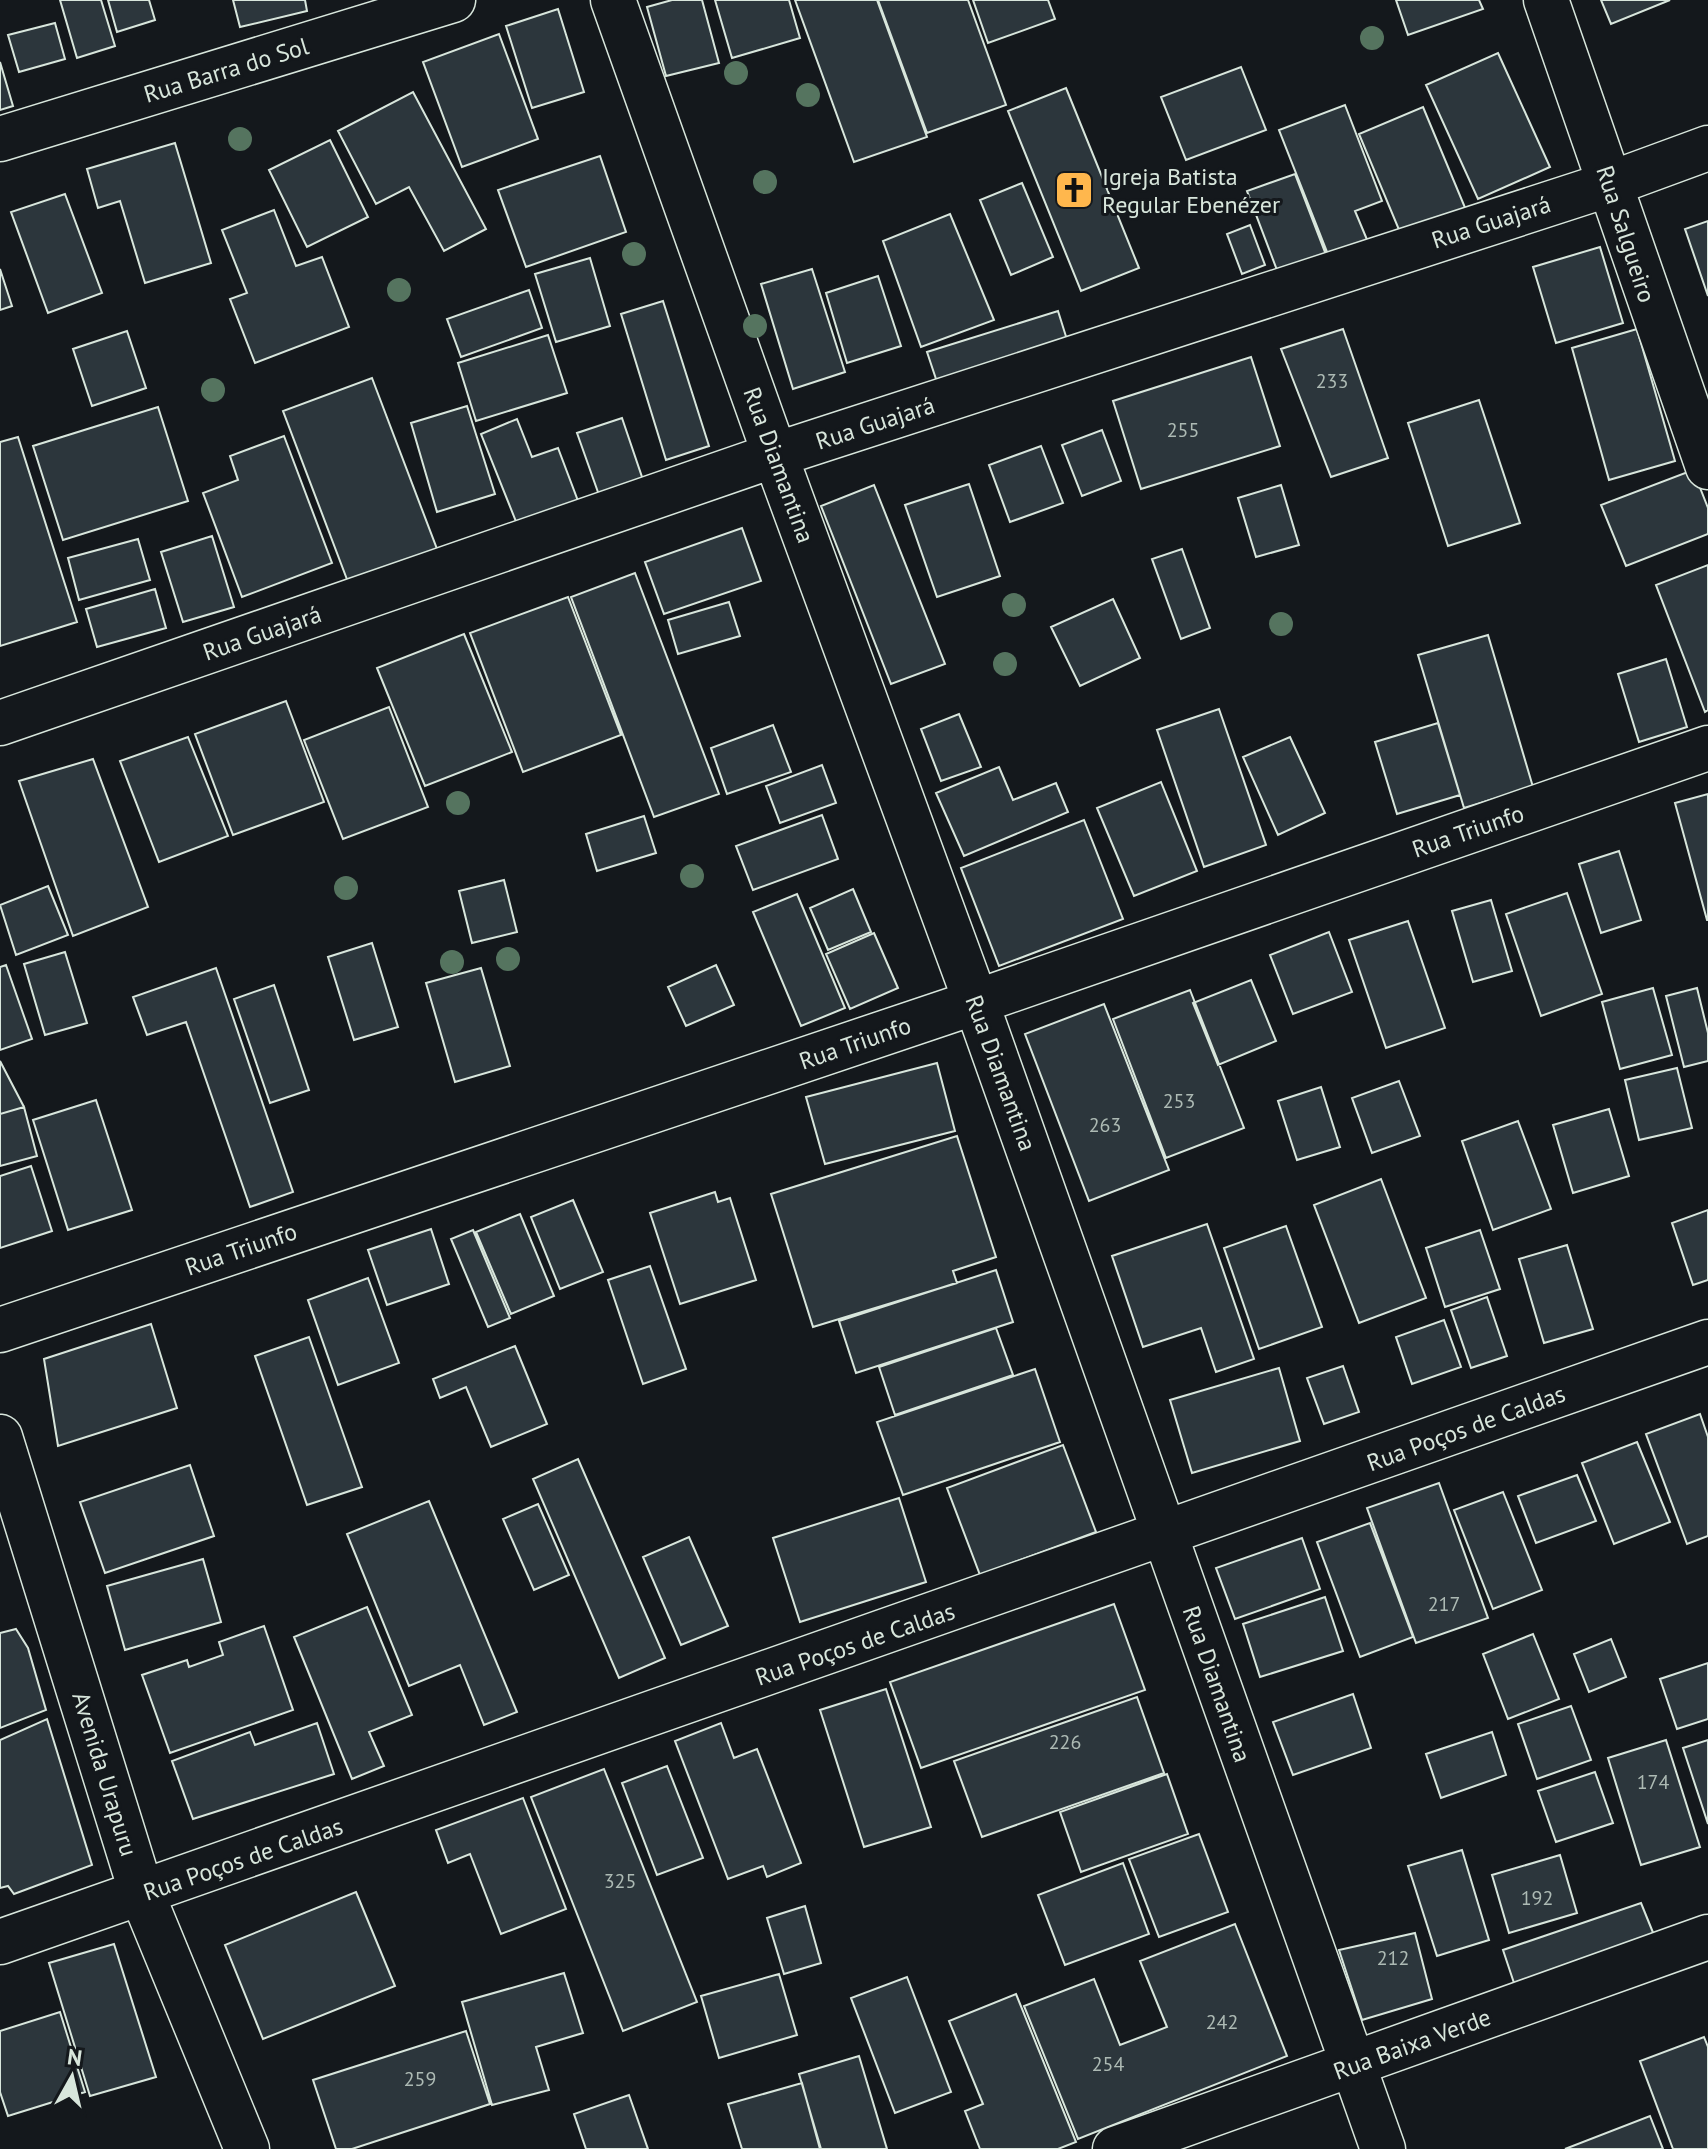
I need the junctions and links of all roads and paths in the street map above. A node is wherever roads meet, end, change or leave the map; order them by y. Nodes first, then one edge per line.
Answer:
1 (453, 0) edge
2 (613, 0) edge
3 (1546, 0) edge
4 (0, 139) edge
5 (1708, 148) edge
6 (1610, 184) junction
7 (775, 455) junction
8 (1708, 467) edge
9 (0, 723) edge
10 (1708, 748) edge
11 (976, 1002) junction
12 (0, 1330) edge
13 (1708, 1342) edge
14 (0, 1437) edge
15 (1165, 1535) junction
16 (142, 1894) junction
17 (1708, 1937) edge
18 (0, 1942) edge
19 (1351, 2067) junction
20 (247, 2149) edge
21 (1115, 2149) edge
22 (1383, 2149) edge

1 - 4 street, Rua Barra do Sol
2 - 7 street, Rua Diamantina
3 - 6 street, Rua Salgueiro
5 - 6 street, Rua Guajará
6 - 7 street, Rua Guajará
6 - 8 street, Rua Salgueiro
7 - 9 street, Rua Guajará
7 - 11 street, Rua Diamantina
10 - 11 street, Rua Triunfo
11 - 12 street, Rua Triunfo
11 - 15 street, Rua Diamantina
13 - 15 street, Rua Poços de Caldas
14 - 16 street, Avenida Urapuru
15 - 16 street, Rua Poços de Caldas
15 - 19 street, Rua Diamantina
16 - 18 street, Rua Poços de Caldas
16 - 20 street, Avenida Urapuru
17 - 19 street, Rua Baixa Verde
19 - 21 street, Rua Baixa Verde
19 - 22 street, Rua Diamantina

